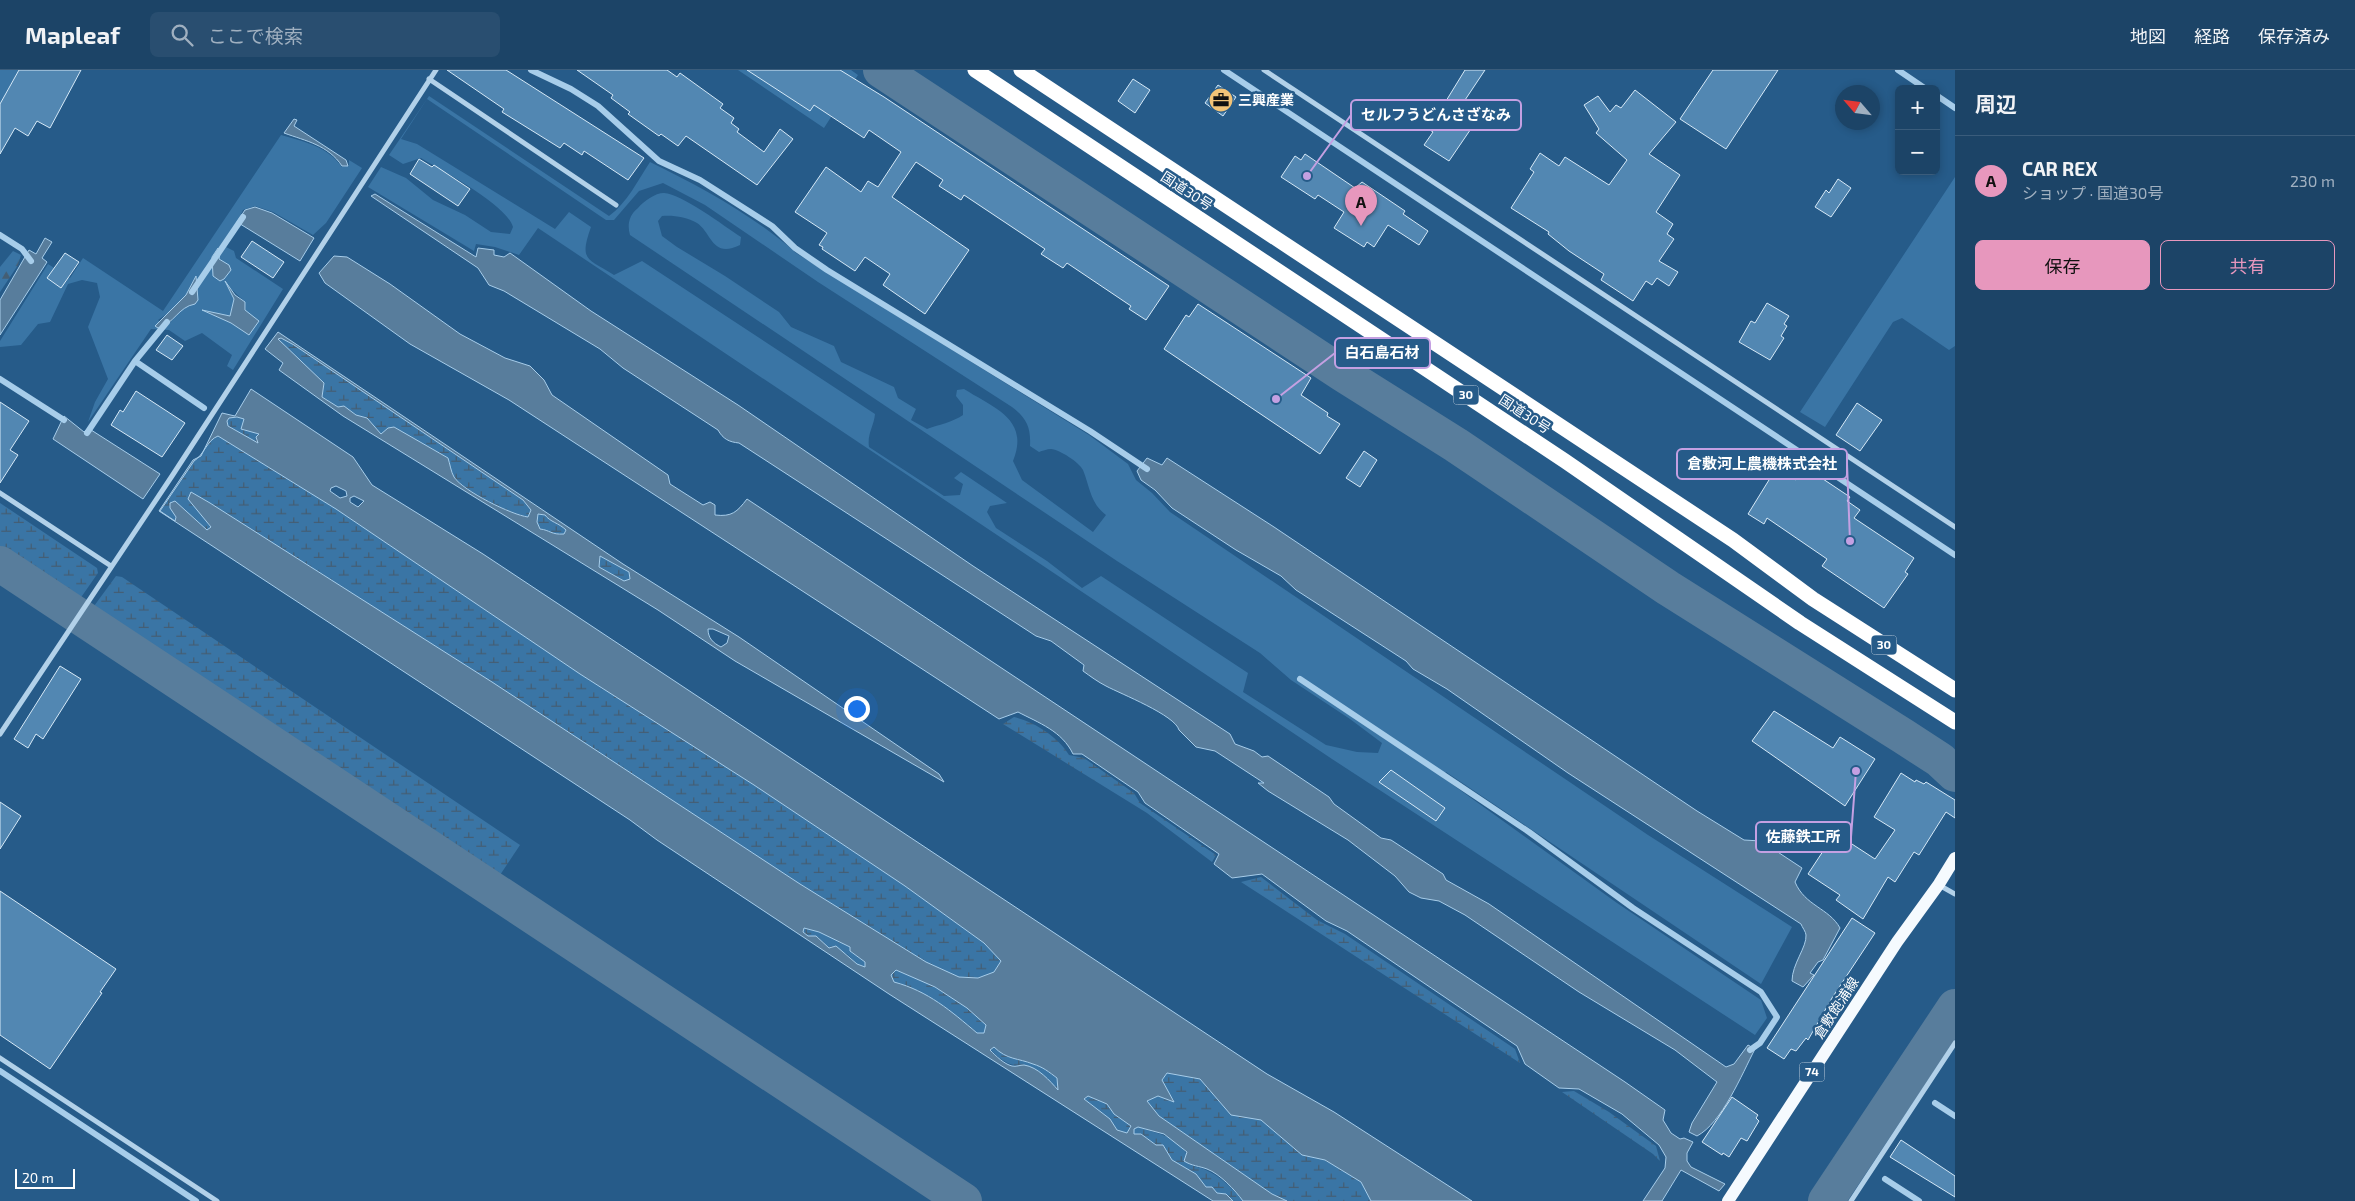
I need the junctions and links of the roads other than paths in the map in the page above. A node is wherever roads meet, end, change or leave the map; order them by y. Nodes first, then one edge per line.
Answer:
1 (436, 70) edge
2 (974, 70) edge
3 (1021, 70) edge
4 (1264, 70) edge
5 (429, 80) junction
6 (616, 205) dead end
7 (0, 493) edge
8 (1955, 527) edge
9 (111, 566) junction
10 (1955, 690) edge
11 (1955, 722) edge
12 (0, 734) edge
13 (1955, 858) edge
14 (1939, 884) junction
15 (1955, 894) edge
16 (1955, 1043) edge
17 (0, 1058) edge
18 (217, 1201) edge
19 (1728, 1201) edge
20 (1851, 1201) edge

1 - 5 street
2 - 11 highway, 国道30号 / 30
3 - 10 highway, 国道30号 / 30
4 - 8 street
5 - 6 street
5 - 9 street
7 - 9 street
9 - 12 street
13 - 14 main road, 倉敷飽浦線 / 74
14 - 15 street
14 - 19 main road, 倉敷飽浦線 / 74
16 - 20 street
17 - 18 street

